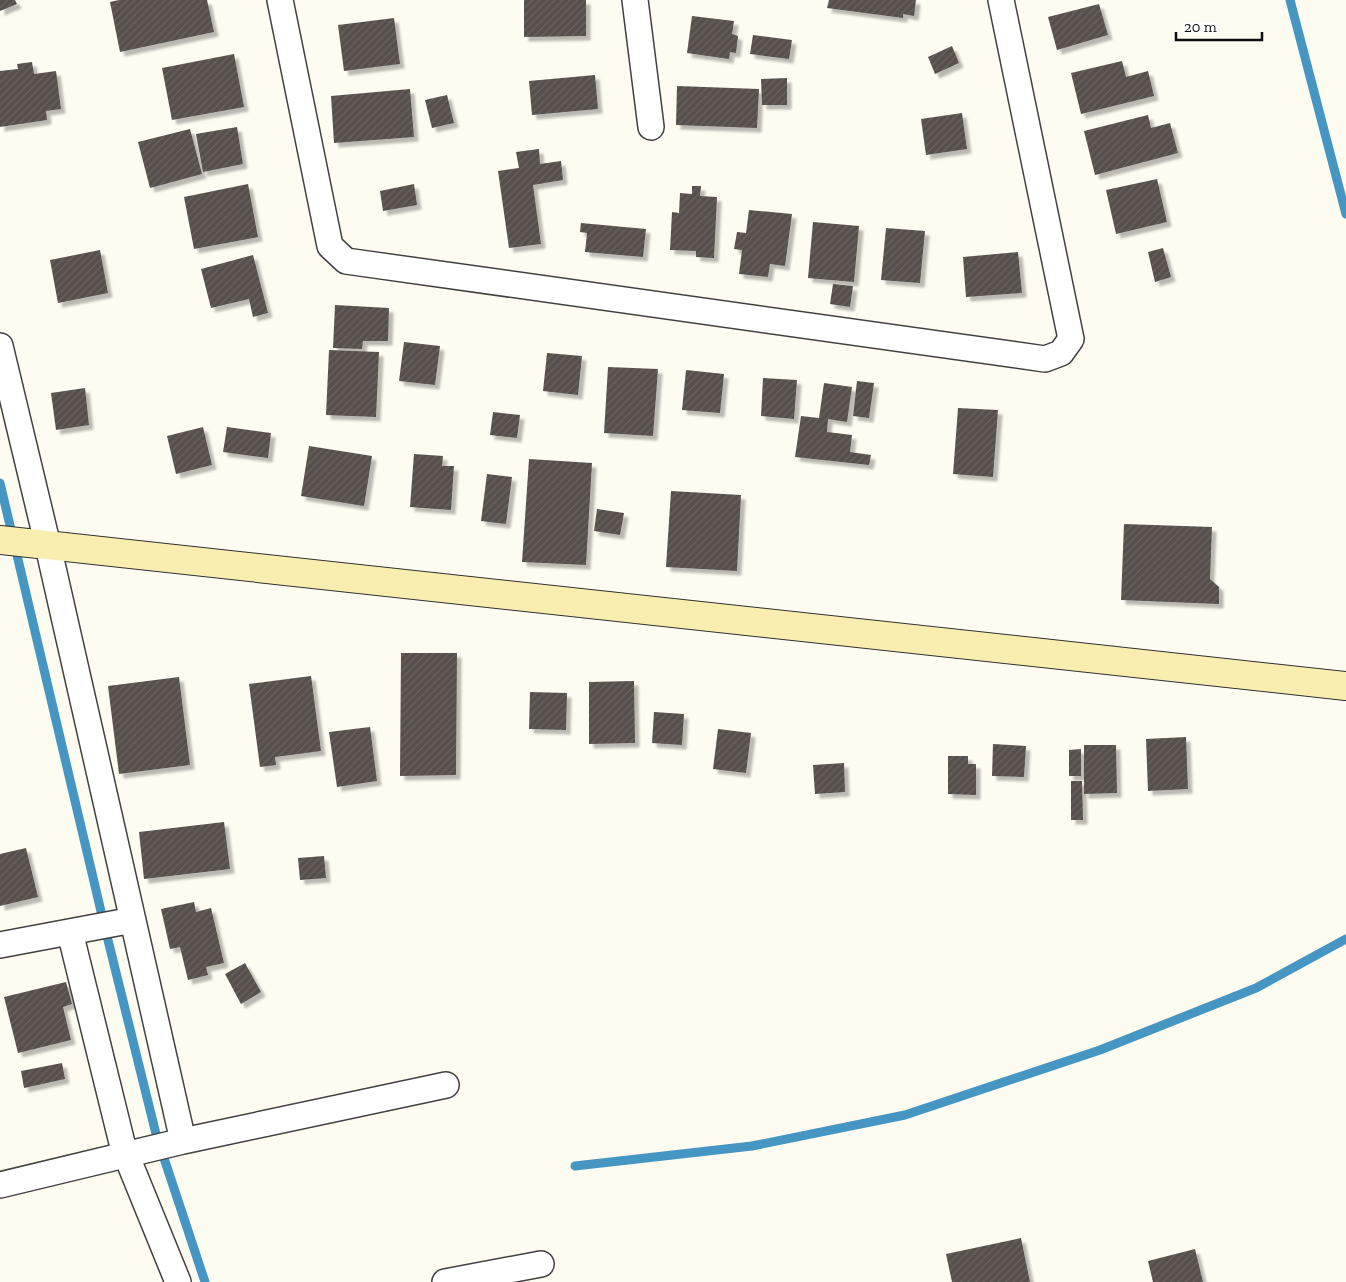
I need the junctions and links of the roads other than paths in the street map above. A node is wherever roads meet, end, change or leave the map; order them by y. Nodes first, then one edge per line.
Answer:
1 (280, 0) edge
2 (635, 0) edge
3 (1001, 0) edge
4 (651, 127) dead end
5 (0, 346) edge
6 (0, 540) edge
7 (48, 546) junction
8 (1346, 686) edge
9 (133, 920) junction
10 (70, 932) junction
11 (0, 945) edge
12 (446, 1085) dead end
13 (183, 1141) junction
14 (126, 1154) junction
15 (0, 1185) edge
16 (541, 1264) dead end
17 (178, 1282) edge
18 (446, 1282) edge

1 - 3 street
2 - 4 street
5 - 7 street
6 - 7 main road
7 - 8 main road
7 - 9 street
9 - 10 street
9 - 13 street
10 - 11 street
10 - 14 street
12 - 13 street
13 - 14 street
14 - 15 street
14 - 17 street
16 - 18 street

